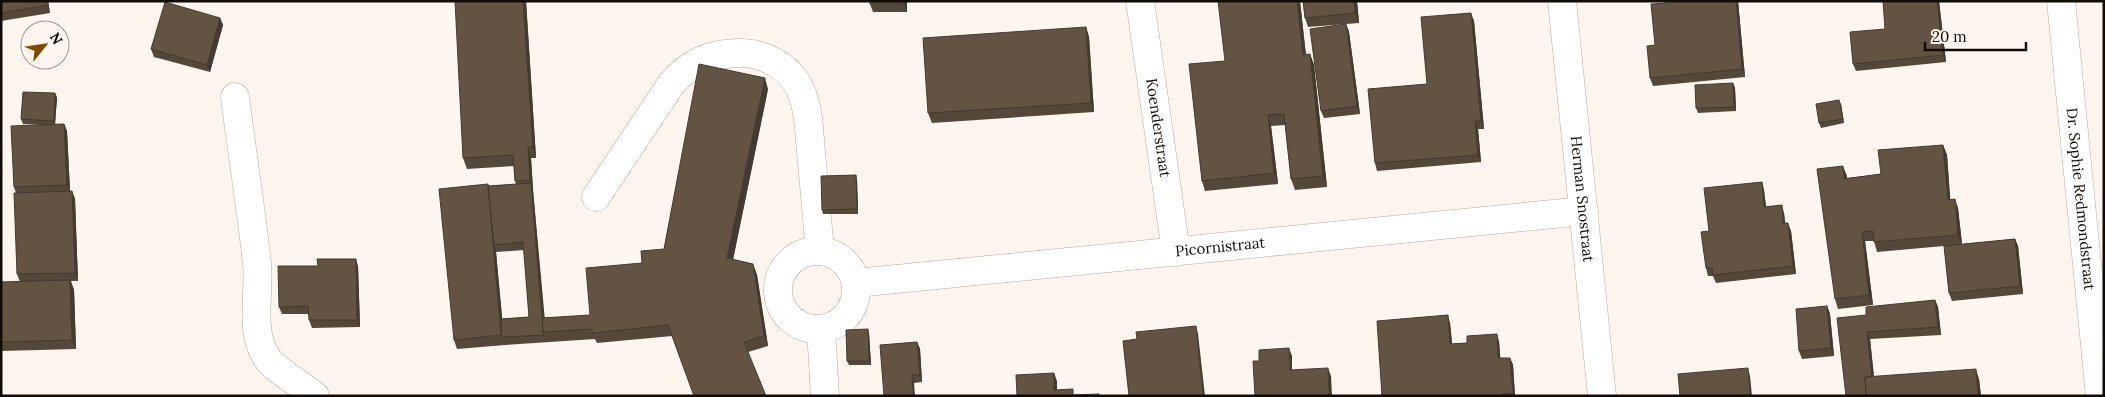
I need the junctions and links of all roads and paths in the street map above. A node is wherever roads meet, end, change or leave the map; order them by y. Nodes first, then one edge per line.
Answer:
1 (1140, 1) edge
2 (1562, 1) edge
3 (2061, 1) edge
4 (235, 97) dead end
5 (596, 197) dead end
6 (2093, 201) edge
7 (1584, 211) junction
8 (820, 251) junction
9 (1176, 252) junction
10 (856, 283) junction
11 (821, 330) junction
12 (315, 396) edge
13 (825, 396) edge
14 (1602, 396) edge
15 (2100, 396) edge

1 - 9 street, Koenderstraat
2 - 7 street, Herman Snostraat
3 - 6 street, Dr. Sophie Redmondstraat
4 - 12 street
5 - 8 street
6 - 15 street, Dr. Sophie Redmondstraat
7 - 9 street, Picornistraat
7 - 14 street, Herman Snostraat
8 - 10 street
8 - 11 street
9 - 10 street, Picornistraat
10 - 11 street
11 - 13 street

